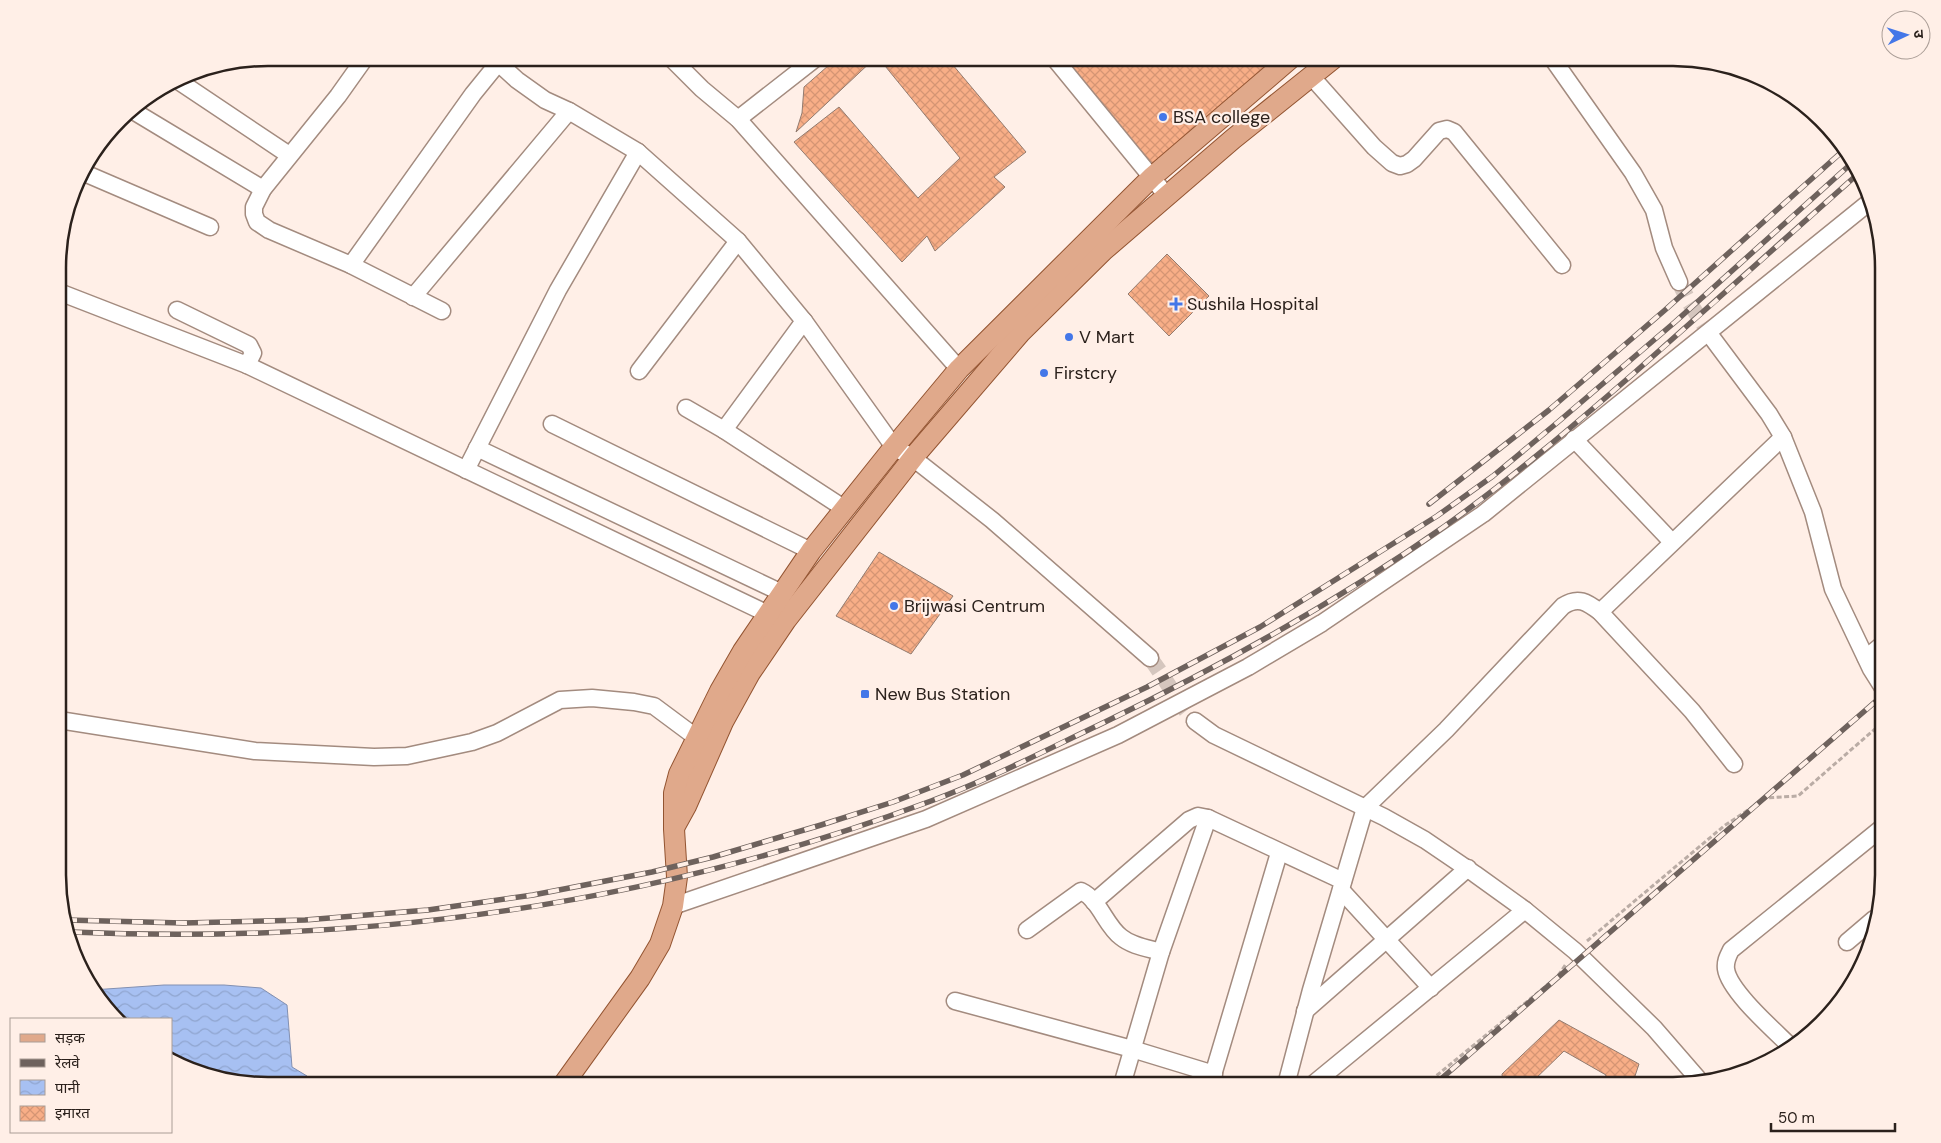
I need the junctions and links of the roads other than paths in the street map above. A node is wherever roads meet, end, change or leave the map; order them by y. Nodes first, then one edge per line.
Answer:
1 (359, 66) edge
2 (492, 66) edge
3 (502, 66) edge
4 (678, 66) edge
5 (806, 66) edge
6 (1061, 66) edge
7 (1282, 66) edge
8 (1324, 66) edge
9 (1558, 66) edge
10 (1311, 76) junction
11 (184, 85) edge
12 (569, 111) junction
13 (137, 114) edge
14 (738, 119) junction
15 (638, 152) junction
16 (289, 155) junction
17 (89, 175) edge
18 (1152, 176) junction
19 (263, 189) junction
20 (1168, 196) junction
21 (1865, 206) edge
22 (210, 227) dead end
23 (738, 242) junction
24 (351, 265) junction
25 (1562, 265) dead end
26 (1679, 282) tunnel mouth
27 (66, 295) edge
28 (413, 297) junction
29 (177, 310) dead end
30 (442, 311) dead end
31 (804, 321) junction
32 (1713, 339) tunnel mouth
33 (248, 365) junction
34 (959, 369) junction
35 (638, 371) dead end
36 (686, 408) dead end
37 (552, 424) dead end
38 (724, 430) junction
39 (1783, 437) junction
40 (1574, 439) junction
41 (894, 447) junction
42 (477, 448) junction
43 (913, 458) junction
44 (466, 470) junction
45 (845, 509) junction
46 (1672, 542) junction
47 (810, 552) junction
48 (782, 593) junction
49 (1600, 612) junction
50 (775, 619) junction
51 (1875, 651) edge
52 (1150, 658) tunnel mouth
53 (1866, 658) junction
54 (1875, 674) edge
55 (66, 721) edge
56 (1195, 721) tunnel mouth
57 (697, 738) junction
58 (1734, 764) dead end
59 (1365, 808) junction
60 (1208, 818) junction
61 (674, 829) junction
62 (1875, 833) edge
63 (1279, 853) junction
64 (1468, 868) junction
65 (1342, 886) junction
66 (1094, 902) junction
67 (674, 906) junction
68 (1525, 910) junction
69 (1869, 923) edge
70 (1027, 930) dead end
71 (1387, 940) junction
72 (1847, 942) dead end
73 (1161, 952) junction
74 (1431, 988) junction
75 (955, 1001) dead end
76 (1305, 1011) junction
77 (1786, 1042) edge
78 (1132, 1049) junction
79 (1695, 1075) edge
80 (568, 1077) edge
81 (1124, 1077) edge
82 (1204, 1077) edge
83 (1213, 1077) edge
84 (1288, 1077) edge
85 (1322, 1077) edge

1 - 16 street
2 - 24 street
3 - 12 street
4 - 14 street
5 - 14 street
6 - 18 street
7 - 18 main road
8 - 10 main road
9 - 26 street
10 - 20 main road
10 - 25 street
11 - 16 street
12 - 15 street
12 - 28 street
13 - 19 street
14 - 34 street
15 - 23 street
15 - 42 street
16 - 19 street
17 - 22 street
18 - 20 street
18 - 34 main road
19 - 24 street
20 - 43 main road
21 - 40 street
23 - 31 street
23 - 35 street
24 - 28 street
27 - 33 street
28 - 30 street
29 - 33 street
31 - 38 street
31 - 41 street
32 - 39 street
33 - 44 street
34 - 41 main road
36 - 38 street
37 - 47 street
38 - 45 street
39 - 46 street
39 - 53 street
40 - 46 street
40 - 67 street
41 - 43 street
41 - 45 main road
42 - 44 street
42 - 48 street
43 - 50 main road
43 - 52 street
44 - 50 street
45 - 47 main road
46 - 49 street
47 - 48 main road
48 - 50 main road
49 - 58 street
49 - 59 street
50 - 57 main road
50 - 61 main road
51 - 53 street
53 - 54 street
55 - 57 street
56 - 59 street
57 - 61 main road
59 - 64 street
59 - 65 street
60 - 63 street
60 - 66 street
60 - 73 street
61 - 67 main road
62 - 77 street
63 - 65 street
63 - 83 street
64 - 68 street
64 - 71 street
65 - 71 street
65 - 76 street
66 - 70 street
66 - 73 street
67 - 80 main road
68 - 74 street
68 - 79 street
69 - 72 street
71 - 74 street
71 - 76 street
73 - 78 street
74 - 85 street
75 - 78 street
76 - 84 street
78 - 81 street
78 - 82 street

